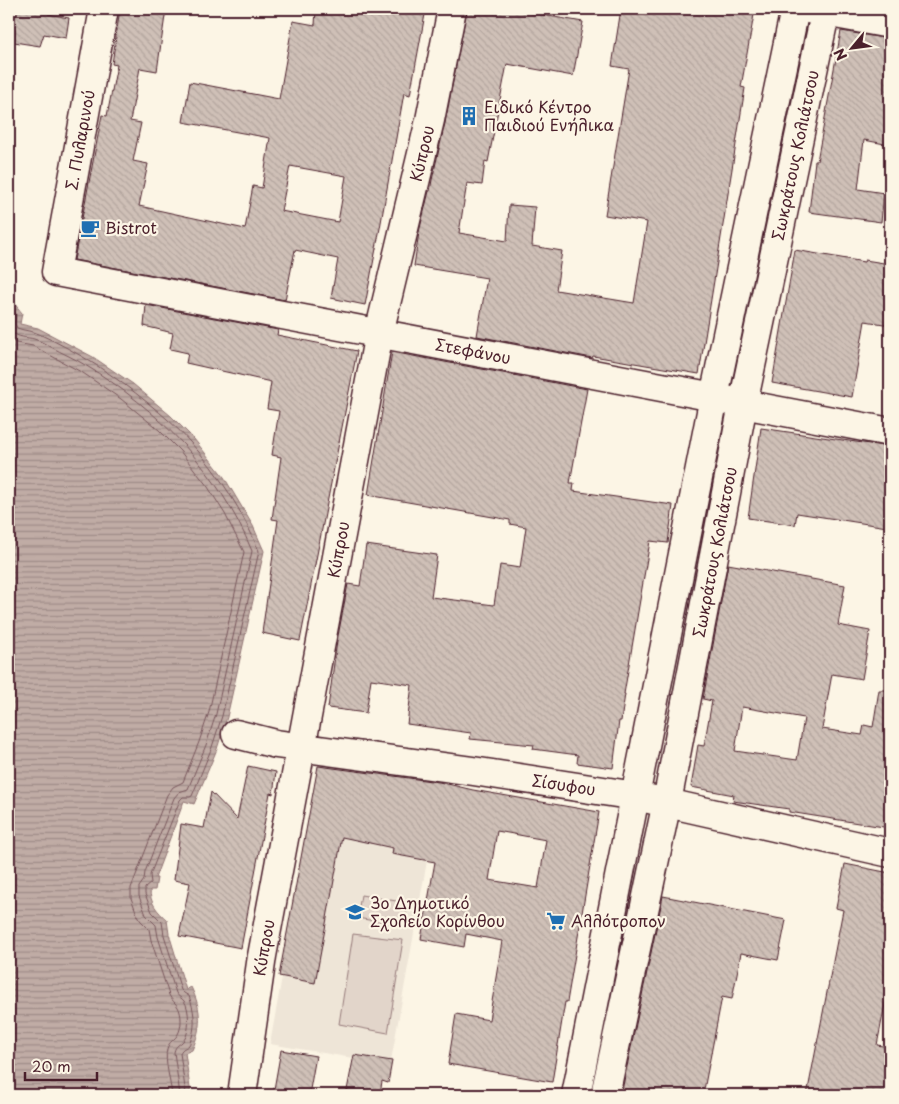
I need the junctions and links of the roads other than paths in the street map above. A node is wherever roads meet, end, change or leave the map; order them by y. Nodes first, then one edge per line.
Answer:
1 (104, 9) edge
2 (452, 9) edge
3 (795, 9) edge
4 (819, 10) edge
5 (890, 24) edge
6 (56, 272) joint
7 (379, 333) junction
8 (714, 397) junction
9 (743, 404) junction
10 (890, 432) edge
11 (236, 734) dead end
12 (301, 746) junction
13 (636, 796) junction
14 (667, 802) junction
15 (890, 852) edge
16 (242, 1095) edge
17 (576, 1095) edge
18 (605, 1095) edge

1 - 6 street, Σ. Πυλαρινού
2 - 7 street, Κύπρου
3 - 8 street, Σωκράτους Κολιάτσου
4 - 5 street
4 - 9 street, Σωκράτους Κολιάτσου
6 - 7 street, Στεφάνου
7 - 8 street, Στεφάνου
7 - 12 street, Κύπρου
8 - 9 street, Στεφάνου
8 - 13 street, Σωκράτους Κολιάτσου
9 - 10 street, Στεφάνου
9 - 14 street, Σωκράτους Κολιάτσου
11 - 12 street, Σίσυφου
12 - 13 street, Σίσυφου
12 - 16 street, Κύπρου
13 - 14 street, Σίσυφου
13 - 17 street, Σωκράτους Κολιάτσου
14 - 15 street, Σίσυφου
14 - 18 street, Σωκράτους Κολιάτσου

